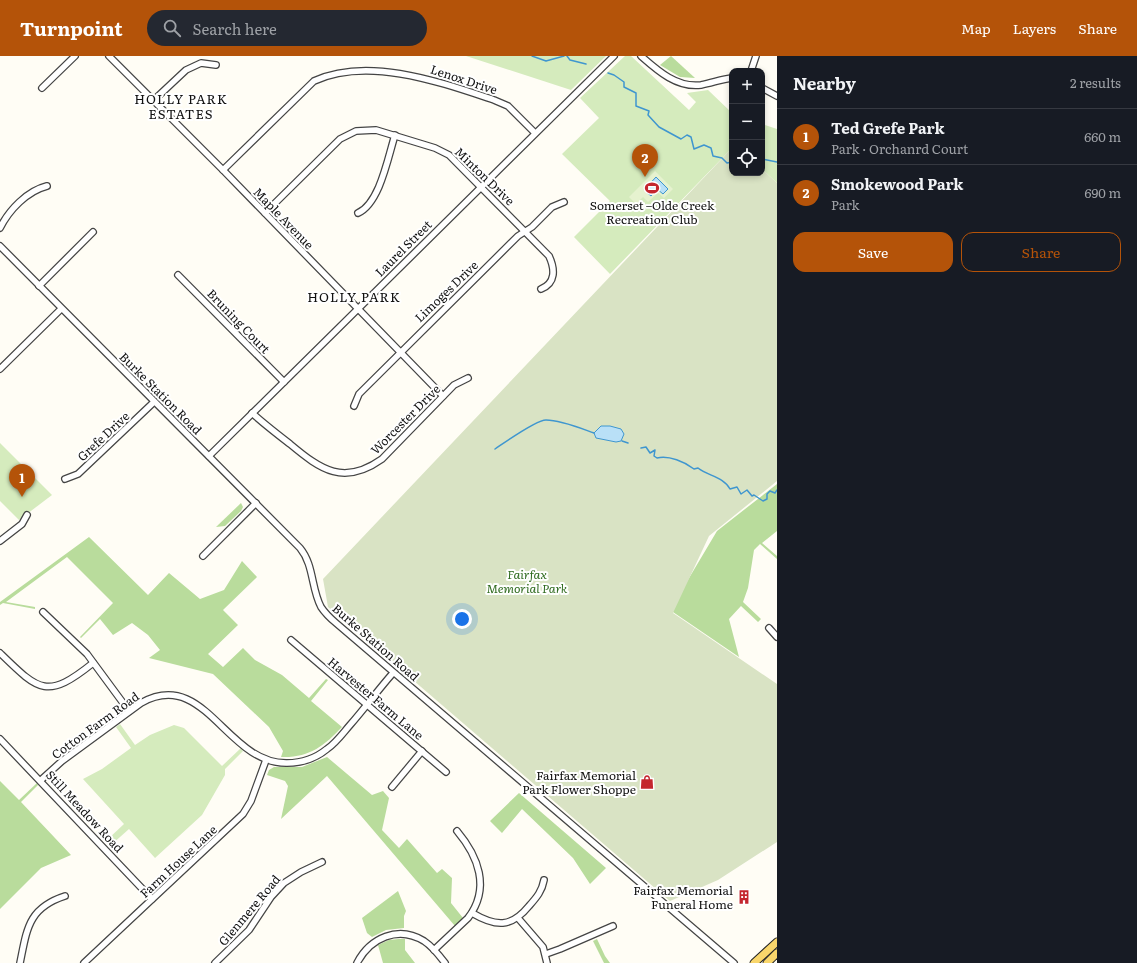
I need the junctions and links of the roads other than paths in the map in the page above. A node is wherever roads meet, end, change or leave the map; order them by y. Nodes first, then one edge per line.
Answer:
1 (75, 56) edge
2 (109, 56) edge
3 (614, 56) edge
4 (641, 56) edge
5 (756, 56) edge
6 (216, 65) dead end
7 (752, 68) edge
8 (729, 79) edge
9 (42, 88) dead end
10 (765, 90) edge
11 (777, 96) edge
12 (154, 100) junction
13 (535, 133) junction
14 (395, 135) junction
15 (223, 170) junction
16 (47, 186) dead end
17 (481, 187) junction
18 (564, 202) dead end
19 (265, 213) junction
20 (358, 213) dead end
21 (0, 228) edge
22 (524, 231) junction
23 (93, 232) dead end
24 (0, 246) edge
25 (178, 275) dead end
26 (39, 286) junction
27 (541, 290) dead end
28 (61, 309) junction
29 (357, 309) junction
30 (400, 352) junction
31 (0, 369) edge
32 (468, 378) dead end
33 (284, 382) junction
34 (443, 396) junction
35 (154, 402) junction
36 (354, 406) dead end
37 (253, 414) junction
38 (208, 456) junction
39 (65, 479) dead end
40 (256, 503) junction
41 (27, 515) dead end
42 (0, 541) edge
43 (203, 556) dead end
44 (43, 612) dead end
45 (769, 628) dead end
46 (777, 637) edge
47 (291, 640) dead end
48 (0, 653) edge
49 (93, 663) junction
50 (393, 673) junction
51 (367, 705) junction
52 (129, 711) junction
53 (0, 739) edge
54 (422, 752) junction
55 (266, 760) junction
56 (446, 772) dead end
57 (41, 780) junction
58 (392, 787) dead end
59 (457, 831) dead end
60 (322, 862) dead end
61 (544, 880) dead end
62 (65, 896) dead end
63 (152, 899) junction
64 (472, 913) junction
65 (518, 918) junction
66 (613, 926) dead end
67 (777, 942) edge
68 (434, 950) junction
69 (777, 953) edge
70 (546, 954) junction
71 (20, 963) edge
72 (84, 963) edge
73 (215, 963) edge
74 (357, 963) edge
75 (445, 963) edge
76 (548, 963) edge
77 (734, 963) edge
78 (754, 963) edge
79 (767, 963) edge

1 - 9 street
2 - 12 street, Maple Avenue
3 - 13 street, Laurel Street
4 - 8 street
5 - 7 street
6 - 12 street
10 - 11 street
12 - 15 street, Maple Avenue
13 - 15 street, Lenox Drive
13 - 17 street, Laurel Street
14 - 17 street, Minton Drive
14 - 19 street, Minton Drive
14 - 20 street
15 - 19 street, Maple Avenue
16 - 21 street
17 - 22 street, Minton Drive
17 - 29 street, Laurel Street
18 - 22 street, Limoges Drive
19 - 29 street, Maple Avenue
22 - 27 street, Minton Drive
22 - 30 street, Limoges Drive
23 - 26 street
24 - 26 street, Burke Station Road
25 - 33 street, Bruning Court
26 - 28 street, Burke Station Road
28 - 31 street
28 - 35 street, Burke Station Road
29 - 30 street, Maple Avenue
29 - 33 street, Laurel Street
30 - 34 street, Maple Avenue
30 - 36 street, Limoges Drive
32 - 34 street, Worcester Drive
33 - 37 street, Laurel Street
34 - 37 street, Worcester Drive
35 - 38 street, Burke Station Road
35 - 39 street, Grefe Drive
37 - 38 street, Laurel Street
38 - 40 street, Burke Station Road
40 - 43 street
40 - 50 street, Burke Station Road
41 - 42 street
44 - 49 street
45 - 46 street
47 - 51 street, Harvester Farm Lane
48 - 49 street
49 - 52 street
50 - 51 street, Cotton Farm Road
50 - 77 street, Burke Station Road
51 - 54 street, Harvester Farm Lane
51 - 55 street, Cotton Farm Road
52 - 55 street, Cotton Farm Road
52 - 57 street, Cotton Farm Road
53 - 57 street, Still Meadow Road
54 - 56 street, Harvester Farm Lane
54 - 58 street
55 - 63 street, Farm House Lane
57 - 63 street, Still Meadow Road
59 - 64 street
60 - 73 street, Glenmere Road
61 - 65 street
62 - 71 street
63 - 72 street, Farm House Lane
64 - 65 street
64 - 68 street
65 - 70 street
66 - 70 street
67 - 78 main road
68 - 74 street
68 - 75 street
69 - 79 main road
70 - 76 street

